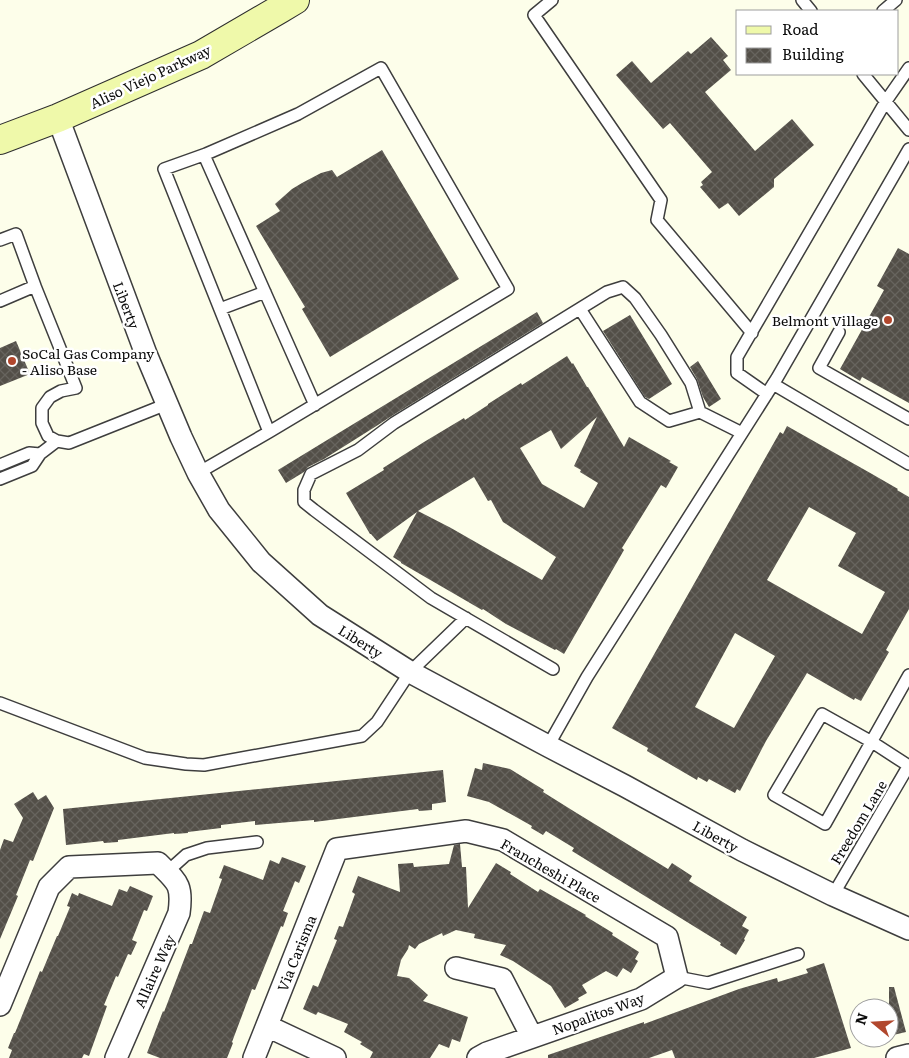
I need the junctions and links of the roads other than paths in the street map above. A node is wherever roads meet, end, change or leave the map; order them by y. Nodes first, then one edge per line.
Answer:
1 (294, 0) edge
2 (552, 0) edge
3 (802, 0) edge
4 (896, 0) edge
5 (810, 10) edge
6 (884, 10) edge
7 (909, 68) edge
8 (864, 75) edge
9 (886, 101) junction
10 (58, 118) junction
11 (909, 130) edge
12 (0, 140) edge
13 (909, 149) edge
14 (204, 154) junction
15 (0, 240) edge
16 (35, 286) junction
17 (265, 292) junction
18 (0, 301) edge
19 (220, 309) junction
20 (580, 309) junction
21 (752, 332) junction
22 (839, 332) dead end
23 (770, 389) junction
24 (167, 404) junction
25 (315, 405) junction
26 (700, 412) junction
27 (909, 419) edge
28 (269, 432) junction
29 (742, 433) junction
30 (57, 441) junction
31 (40, 454) junction
32 (909, 464) edge
33 (0, 465) edge
34 (198, 473) junction
35 (0, 478) edge
36 (466, 618) junction
37 (553, 669) dead end
38 (410, 672) junction
39 (909, 675) edge
40 (0, 703) edge
41 (872, 742) junction
42 (548, 746) junction
43 (909, 766) edge
44 (257, 842) dead end
45 (337, 848) joint
46 (172, 878) junction
47 (832, 895) junction
48 (909, 929) edge
49 (798, 954) dead end
50 (456, 968) dead end
51 (677, 977) junction
52 (0, 1005) edge
53 (267, 1026) junction
54 (532, 1037) junction
55 (909, 1055) edge
56 (116, 1058) edge
57 (254, 1058) edge
58 (335, 1058) edge
59 (478, 1058) edge
60 (898, 1058) edge

1 - 10 main road, Aliso Viejo Parkway
2 - 21 lane
3 - 5 lane
4 - 6 lane
7 - 9 lane
8 - 9 lane
9 - 11 lane
9 - 21 lane
10 - 12 main road, Aliso Viejo Parkway
10 - 24 street, Liberty
13 - 23 lane
14 - 17 lane
14 - 19 lane
14 - 25 lane
15 - 16 lane
16 - 18 lane
16 - 30 lane
17 - 19 lane
17 - 25 lane
19 - 28 lane
20 - 26 lane
20 - 26 lane
20 - 36 lane
21 - 23 lane
22 - 27 lane
23 - 29 lane
23 - 32 lane
24 - 30 lane
24 - 34 street, Liberty
25 - 28 lane
26 - 29 lane
28 - 34 lane
29 - 42 lane
30 - 31 lane
31 - 33 lane
31 - 35 lane
34 - 38 street, Liberty
36 - 37 lane
36 - 38 lane
38 - 40 lane
38 - 42 street, Liberty
39 - 41 lane
41 - 41 lane
41 - 43 lane
42 - 47 street, Liberty
43 - 47 lane, Freedom Lane
44 - 46 lane
45 - 51 street, Francheshi Place
45 - 53 street, Via Carisma
46 - 52 street
46 - 56 street, Allaire Way
47 - 48 street, Liberty
49 - 51 lane
50 - 54 street
51 - 54 street, Nopalitos Way
53 - 57 street, Via Carisma
53 - 58 street
54 - 59 street, Nopalitos Way
55 - 60 street

